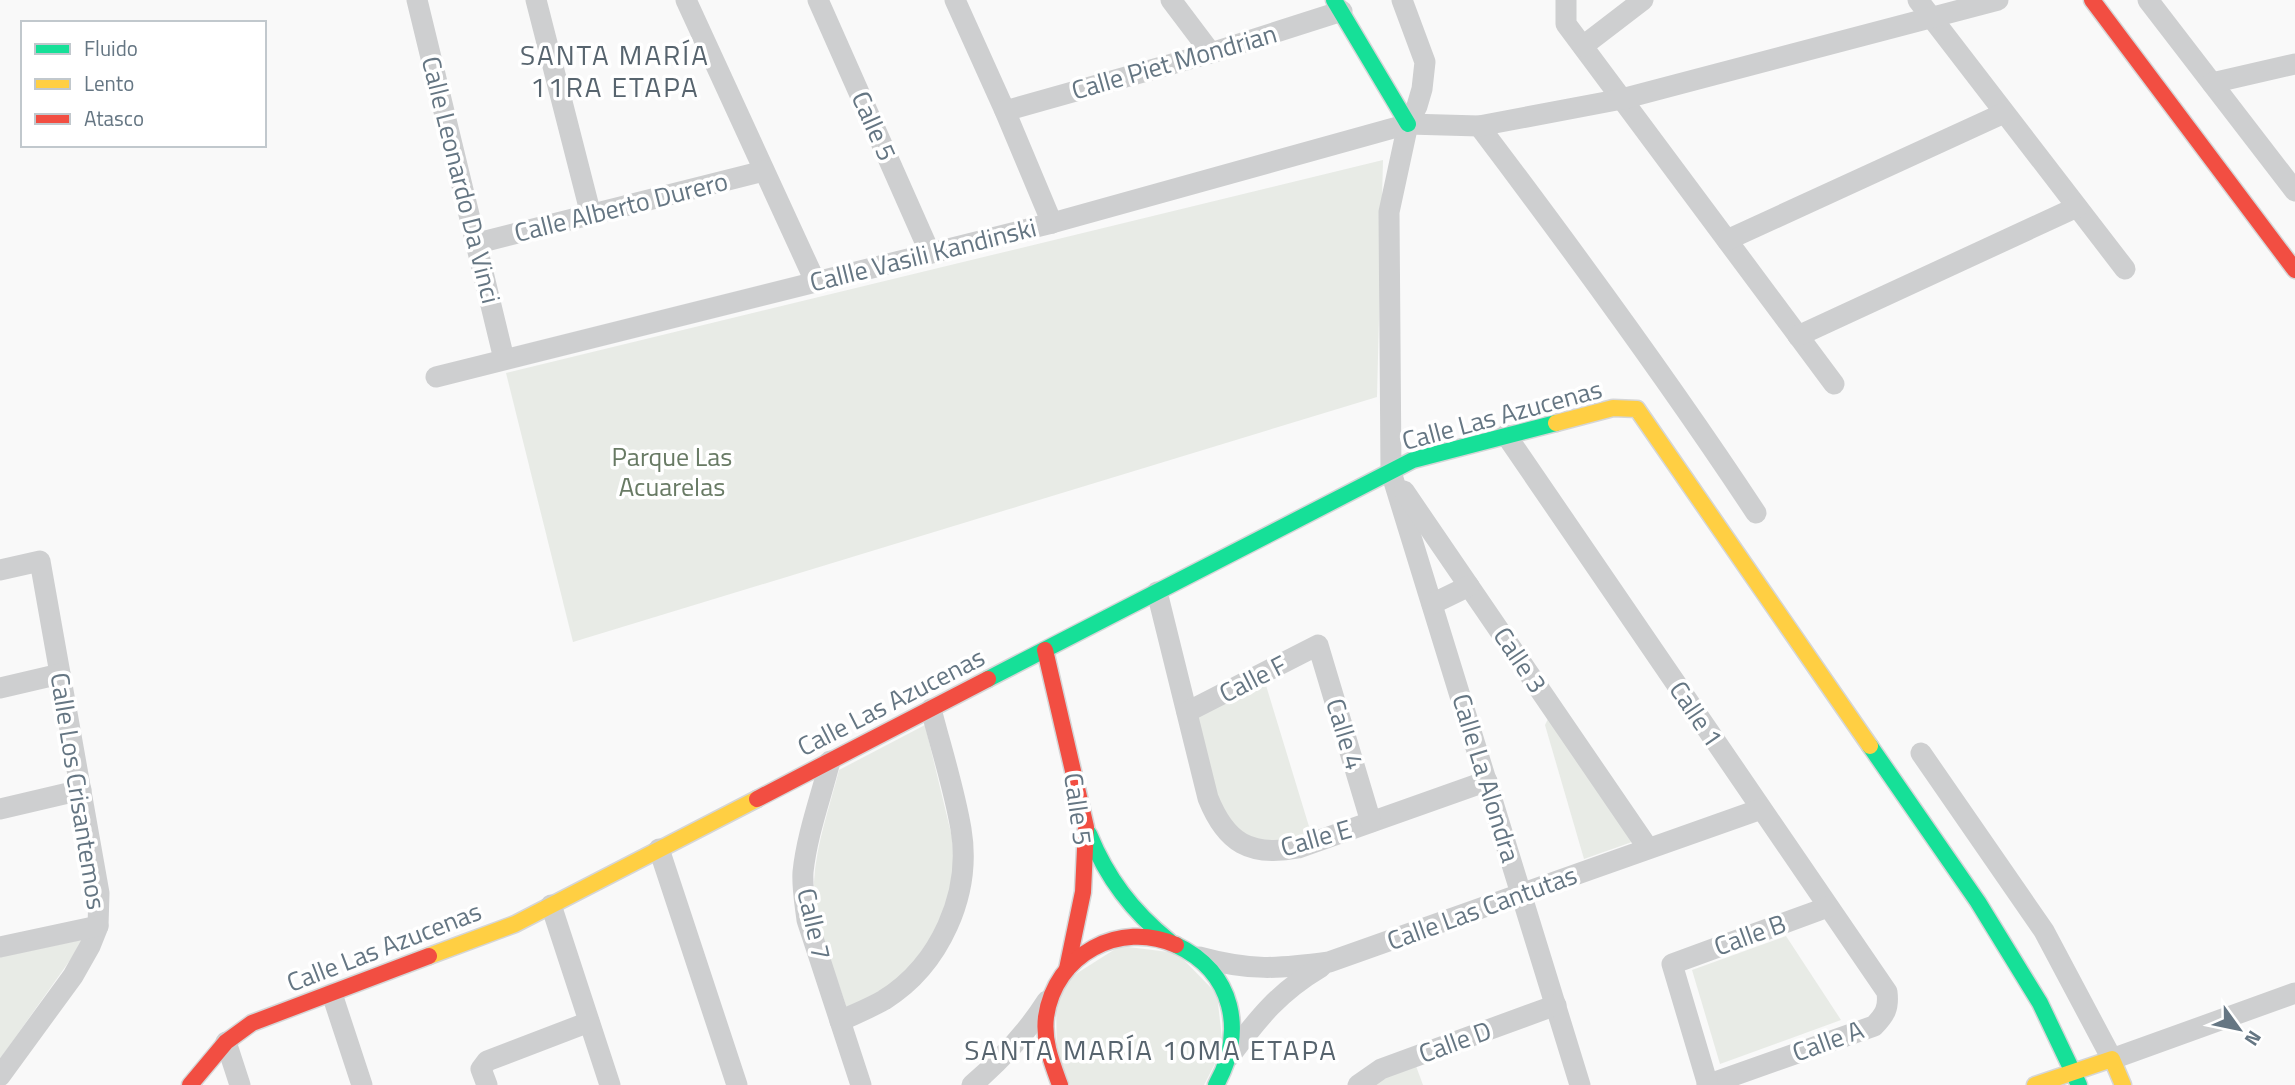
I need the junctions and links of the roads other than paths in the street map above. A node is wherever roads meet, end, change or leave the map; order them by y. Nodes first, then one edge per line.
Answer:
1 (417, 0) edge
2 (536, 0) edge
3 (686, 0) edge
4 (818, 0) edge
5 (955, 0) edge
6 (1171, 0) edge
7 (1402, 0) edge
8 (1566, 0) edge
9 (1643, 0) edge
10 (1918, 0) edge
11 (1998, 0) edge
12 (2092, 0) edge
13 (2148, 0) edge
14 (1338, 5) edge
15 (1932, 19) junction
16 (1583, 46) junction
17 (1211, 53) junction
18 (2295, 64) edge
19 (2212, 83) junction
20 (1622, 99) junction
21 (1005, 111) junction
22 (2004, 113) junction
23 (1408, 124) junction
24 (1479, 127) junction
25 (764, 171) junction
26 (2295, 191) edge
27 (2077, 207) junction
28 (591, 215) junction
29 (1052, 223) junction
30 (1727, 240) junction
31 (478, 243) junction
32 (930, 253) junction
33 (2125, 269) dead end
34 (2295, 270) edge
35 (815, 281) junction
36 (1798, 336) junction
37 (504, 359) junction
38 (436, 377) dead end
39 (1834, 384) dead end
40 (1506, 435) junction
41 (1391, 472) junction
42 (1756, 513) dead end
43 (0, 570) edge
44 (1469, 586) junction
45 (1157, 592) junction
46 (1432, 604) junction
47 (1318, 645) joint
48 (1045, 650) junction
49 (60, 674) junction
50 (0, 688) edge
51 (931, 709) junction
52 (1186, 712) junction
53 (1922, 753) dead end
54 (830, 761) junction
55 (1486, 781) junction
56 (81, 790) junction
57 (1761, 808) junction
58 (0, 809) edge
59 (1371, 822) junction
60 (1086, 827) junction
61 (1648, 848) junction
62 (659, 849) junction
63 (1521, 894) junction
64 (551, 905) junction
65 (1828, 907) junction
66 (97, 926) junction
67 (1170, 941) junction
68 (0, 947) edge
69 (1197, 956) junction
70 (1329, 962) junction
71 (1067, 969) junction
72 (1887, 992) joint
73 (332, 993) junction
74 (2295, 993) edge
75 (1050, 996) junction
76 (1556, 1005) junction
77 (840, 1021) junction
78 (590, 1022) junction
79 (226, 1042) junction
80 (1230, 1056) junction
81 (2112, 1059) junction
82 (0, 1076) edge
83 (484, 1077) edge
84 (2076, 1078) edge
85 (190, 1085) edge
86 (240, 1085) edge
87 (362, 1085) edge
88 (610, 1085) edge
89 (737, 1085) edge
90 (861, 1085) edge
91 (972, 1085) edge
92 (1060, 1085) edge
93 (1217, 1085) edge
94 (1358, 1085) edge
95 (1580, 1085) edge
96 (1708, 1085) edge
97 (2035, 1085) edge
98 (2123, 1085) edge

1 - 31 street, Calle Leonardo Da Vinci
2 - 28 street
3 - 25 street
4 - 32 street, Calle 5
5 - 21 street
6 - 17 street
7 - 23 street, Calle La Alondra
8 - 16 street
9 - 16 street
10 - 15 street
11 - 15 street, Callle Vasili Kandinski
12 - 34 street
13 - 19 street
14 - 17 street, Calle Piet Mondrian
14 - 23 street
15 - 20 street, Callle Vasili Kandinski
15 - 22 street
16 - 20 street
17 - 21 street, Calle Piet Mondrian
18 - 19 street
19 - 26 street
20 - 24 street, Callle Vasili Kandinski
20 - 30 street
21 - 29 street
22 - 27 street
22 - 30 street
23 - 24 street, Callle Vasili Kandinski
23 - 29 street, Callle Vasili Kandinski
23 - 41 street, Calle La Alondra
24 - 42 street
25 - 28 street, Calle Alberto Durero
25 - 35 street
27 - 33 street
27 - 36 street
28 - 31 street, Calle Alberto Durero
29 - 32 street, Callle Vasili Kandinski
30 - 36 street
31 - 37 street, Calle Leonardo Da Vinci
32 - 35 street, Callle Vasili Kandinski
35 - 37 street, Callle Vasili Kandinski
36 - 39 street
37 - 38 street, Callle Vasili Kandinski
40 - 41 street, Calle Las Azucenas
40 - 57 street, Calle 1
40 - 84 street, Calle Las Azucenas
41 - 44 street, Calle 3
41 - 45 street, Calle Las Azucenas
41 - 46 street, Calle La Alondra
43 - 49 street, Calle Los Crisantemos
44 - 46 street
44 - 61 street, Calle 3
45 - 48 street, Calle Las Azucenas
45 - 52 street, Calle E
46 - 55 street, Calle La Alondra
47 - 52 street, Calle F
47 - 59 street, Calle 4
48 - 51 street, Calle Las Azucenas
48 - 60 street, Calle 5
49 - 50 street
49 - 56 street, Calle Los Crisantemos
51 - 54 street, Calle Las Azucenas
51 - 77 street
52 - 59 street, Calle E
53 - 81 street
54 - 62 street, Calle Las Azucenas
54 - 77 street, Calle 7
55 - 59 street, Calle E
55 - 63 street, Calle La Alondra
56 - 58 street
56 - 66 street, Calle Los Crisantemos
57 - 61 street, Calle Las Cantutas
57 - 65 street, Calle 1
60 - 67 street
60 - 71 street, Calle 5
61 - 63 street, Calle Las Cantutas
62 - 64 street, Calle Las Azucenas
62 - 89 street
63 - 70 street, Calle Las Cantutas
63 - 76 street, Calle La Alondra
64 - 73 street, Calle Las Azucenas
64 - 78 street
65 - 72 street, Calle 1
65 - 96 street, Calle B
66 - 68 street
66 - 82 street, Calle Los Crisantemos
67 - 69 street
67 - 71 street
69 - 70 street, Calle Las Cantutas
69 - 80 street
70 - 80 street
71 - 75 street
72 - 96 street, Calle A
73 - 79 street, Calle Las Azucenas
73 - 87 street
74 - 81 street
75 - 91 street
75 - 92 street
76 - 94 street, Calle D
76 - 95 street, Calle La Alondra
77 - 90 street, Calle 7
78 - 83 street
78 - 88 street
79 - 85 street, Calle Las Azucenas
79 - 86 street
80 - 93 street
81 - 84 street
81 - 98 street
84 - 97 street

